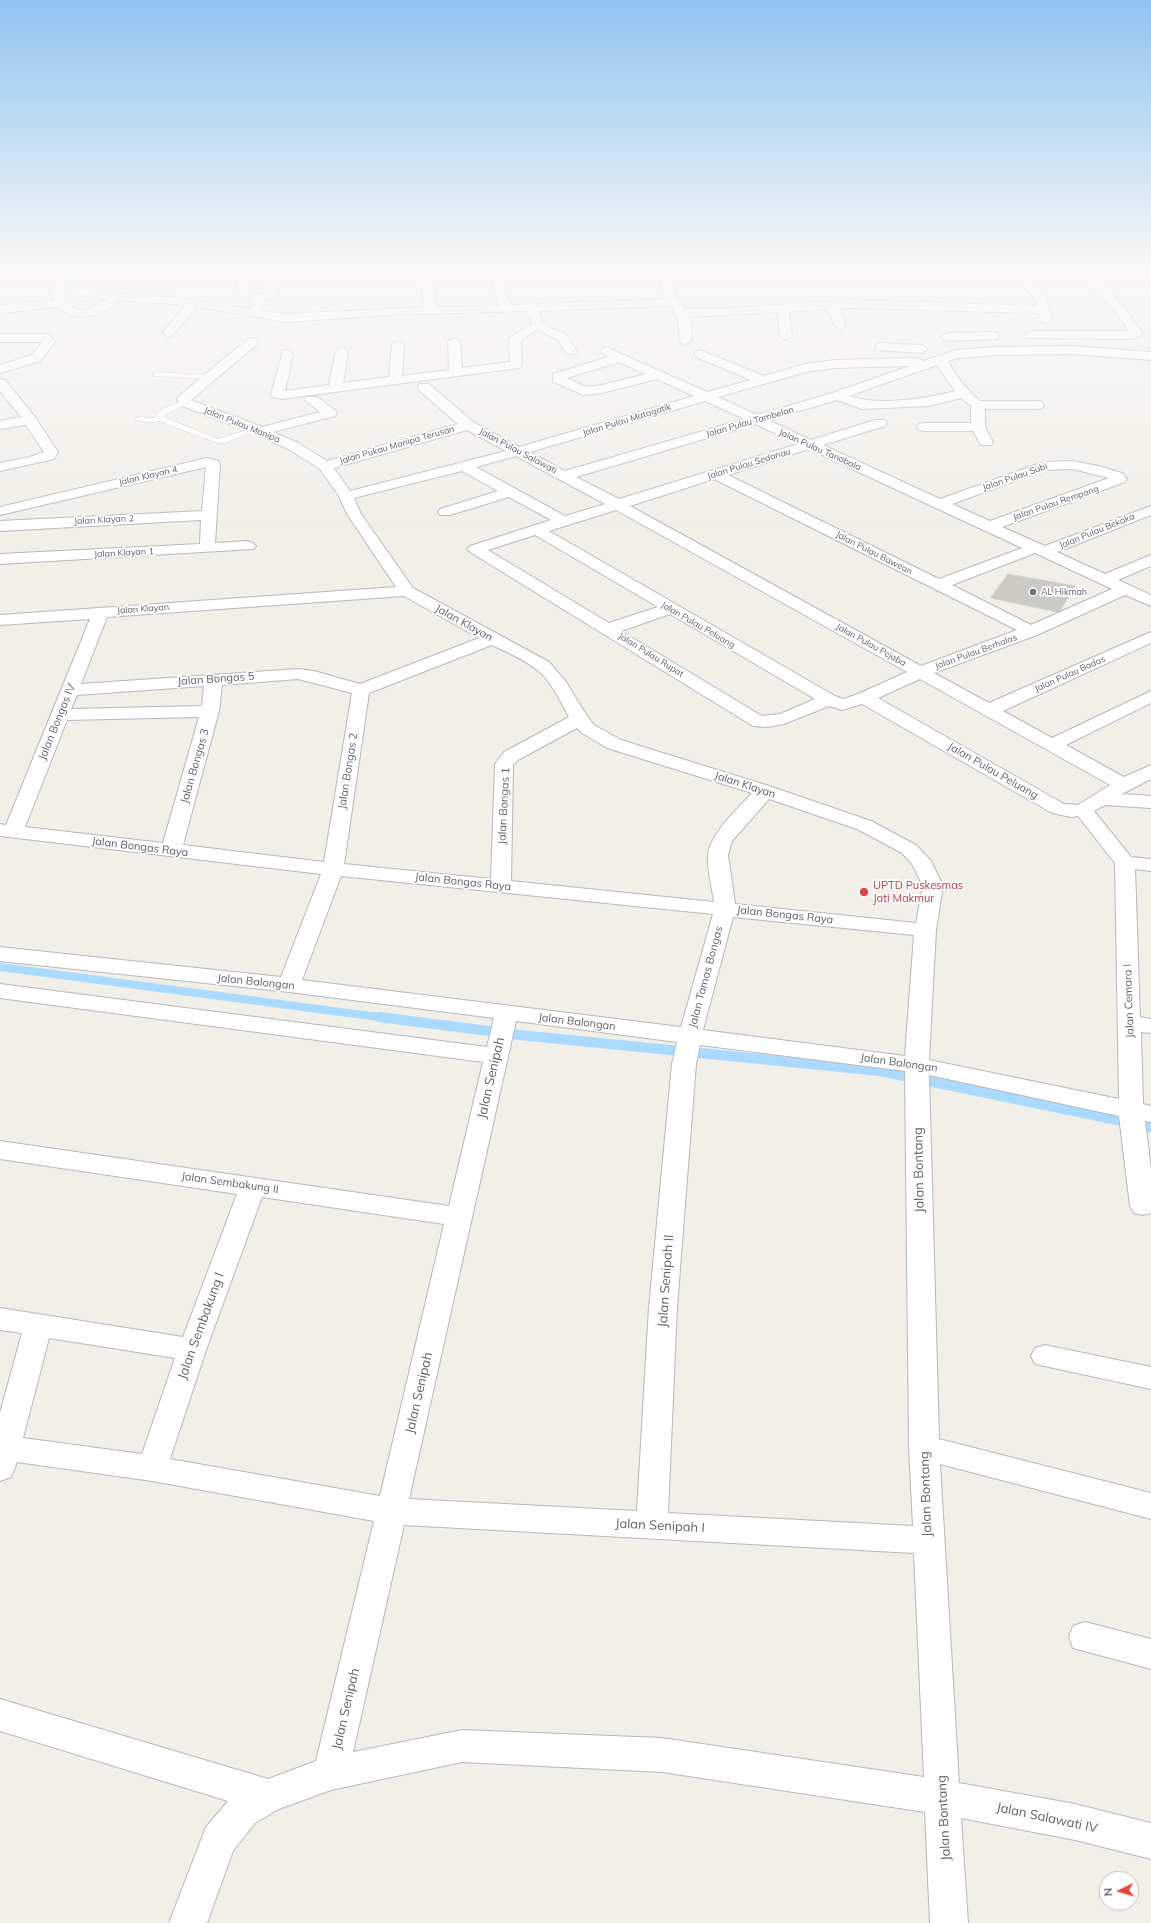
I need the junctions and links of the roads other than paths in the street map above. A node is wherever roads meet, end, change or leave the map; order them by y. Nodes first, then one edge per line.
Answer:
1 (287, 354) dead end
2 (39, 355) edge
3 (237, 355) edge
4 (341, 355) edge
5 (397, 355) edge
6 (455, 355) edge
7 (516, 355) edge
8 (613, 355) edge
9 (702, 355) edge
10 (948, 355) edge
11 (1134, 355) edge
12 (1151, 356) edge
13 (620, 358) junction
14 (937, 360) junction
15 (0, 369) edge
16 (456, 373) junction
17 (157, 374) dead end
18 (658, 375) junction
19 (210, 377) junction
20 (761, 380) junction
21 (394, 381) junction
22 (0, 383) edge
23 (424, 387) dead end
24 (335, 389) junction
25 (963, 393) junction
26 (837, 396) junction
27 (705, 397) junction
28 (312, 400) dead end
29 (184, 402) junction
30 (977, 405) junction
31 (1037, 405) dead end
32 (159, 418) junction
33 (139, 419) dead end
34 (30, 420) junction
35 (755, 421) junction
36 (880, 422) dead end
37 (0, 425) edge
38 (468, 425) junction
39 (924, 427) dead end
40 (978, 427) junction
41 (259, 430) junction
42 (986, 442) dead end
43 (810, 446) junction
44 (518, 452) junction
45 (325, 466) junction
46 (464, 466) junction
47 (0, 467) edge
48 (717, 474) junction
49 (564, 476) junction
50 (1117, 476) joint
51 (511, 492) junction
52 (346, 496) junction
53 (58, 497) junction
54 (939, 504) junction
55 (618, 505) junction
56 (1151, 510) edge
57 (0, 511) edge
58 (445, 512) dead end
59 (209, 515) junction
60 (563, 521) junction
61 (0, 526) edge
62 (988, 527) junction
63 (535, 529) junction
64 (46, 540) junction
65 (248, 546) dead end
66 (207, 548) junction
67 (1039, 550) junction
68 (478, 551) joint
69 (0, 559) edge
70 (1151, 560) edge
71 (1104, 580) junction
72 (938, 585) junction
73 (1125, 589) junction
74 (407, 591) junction
75 (1151, 601) edge
76 (670, 609) junction
77 (101, 612) junction
78 (0, 620) edge
79 (609, 629) junction
80 (1031, 631) junction
81 (1151, 637) edge
82 (493, 639) junction
83 (921, 672) junction
84 (214, 680) junction
85 (70, 690) junction
86 (361, 690) junction
87 (1151, 696) edge
88 (864, 698) junction
89 (829, 700) junction
90 (989, 710) junction
91 (210, 711) junction
92 (60, 715) junction
93 (578, 719) junction
94 (1052, 745) junction
95 (1151, 771) edge
96 (1124, 785) junction
97 (765, 792) junction
98 (1151, 802) edge
99 (1092, 805) junction
100 (6, 831) edge
101 (171, 851) junction
102 (1125, 862) junction
103 (1151, 864) edge
104 (333, 869) junction
105 (501, 886) junction
106 (725, 908) junction
107 (926, 930) junction
108 (0, 954) edge
109 (289, 985) junction
110 (0, 990) edge
111 (1140, 1024) edge
112 (501, 1036) junction
113 (687, 1049) junction
114 (917, 1075) junction
115 (1137, 1118) edge
116 (0, 1150) edge
117 (253, 1186) junction
118 (1142, 1206) dead end
119 (460, 1217) junction
120 (0, 1319) edge
121 (38, 1325) junction
122 (192, 1350) junction
123 (1045, 1356) dead end
124 (1151, 1378) edge
125 (924, 1448) junction
126 (3, 1458) edge
127 (152, 1468) junction
128 (1151, 1506) edge
129 (392, 1511) junction
130 (652, 1526) junction
131 (928, 1540) junction
132 (1085, 1637) dead end
133 (1151, 1654) edge
134 (0, 1714) edge
135 (331, 1773) junction
136 (268, 1796) junction
137 (943, 1797) junction
138 (1151, 1841) edge
139 (188, 1923) edge
140 (949, 1923) edge

1 - 24 street
2 - 15 street
3 - 19 street
4 - 24 street
5 - 21 street
6 - 16 street
7 - 16 street
8 - 13 street, Jalan Pulau Tanabala
9 - 20 street
10 - 14 street
11 - 12 street
13 - 18 street, Jalan Pulau Tanabala
13 - 18 street
14 - 20 street, Jalan Pulau Matagatik
14 - 25 street
14 - 26 street, Jalan Pulau Tambelan
16 - 21 street
17 - 19 lane
18 - 27 street, Jalan Pulau Tanabala
19 - 29 street
20 - 27 street, Jalan Pulau Matagatik
21 - 24 street
22 - 34 street
23 - 38 street, Jalan Pulau Salawati
25 - 26 street
25 - 30 street
26 - 35 street, Jalan Pulau Tambelan
27 - 35 street, Jalan Pulau Tanabala
27 - 44 street, Jalan Pulau Matagatik
28 - 41 street
29 - 32 lane
29 - 41 street, Jalan Pulau Manipa
30 - 31 street
30 - 40 street
32 - 33 lane
32 - 41 lane
34 - 37 street
34 - 47 street
35 - 43 street, Jalan Pulau Tanabala
35 - 49 street, Jalan Pulau Tambelan
36 - 43 street, Jalan Pulau Sedanau
38 - 44 street, Jalan Pulau Salawati
38 - 45 street, Jalan Pukau Manipa Terusan
39 - 40 street
40 - 42 street
41 - 45 street, Jalan Pulau Manipa
43 - 48 street, Jalan Pulau Sedanau
43 - 54 street, Jalan Pulau Tanabala
44 - 46 street, Jalan Pulau Matagatik
44 - 49 street, Jalan Pulau Salawati
45 - 52 street, Jalan Pulau Manipa
46 - 51 street
46 - 52 street, Jalan Pulau Matagatik
48 - 55 street, Jalan Pulau Sedanau
48 - 72 street, Jalan Pulau Bawean
49 - 55 street, Jalan Pulau Salawati
50 - 54 street, Jalan Pulau Subi
50 - 62 street, Jalan Pulau Rempang
51 - 58 street
51 - 60 street
52 - 74 street, Jalan Klayan
53 - 57 street, Jalan Klayan 4
53 - 59 street, Jalan Klayan 4
53 - 64 street
54 - 62 street, Jalan Pulau Tanabala
55 - 60 street, Jalan Pulau Sedanau
55 - 83 street, Jalan Pulau Pejaba
56 - 67 street, Jalan Pulau Bekaka
59 - 64 street, Jalan Klayan 2
59 - 66 street, Jalan Klayan 4
60 - 63 street, Jalan Pulau Sedanau
61 - 64 street, Jalan Klayan 2
62 - 67 street, Jalan Pulau Tanabala
63 - 68 street, Jalan Pulau Sedanau
63 - 76 street, Jalan Pulau Peluang
64 - 66 street, Jalan Klayan 1
64 - 69 street, Jalan Klayan 1
65 - 66 street, Jalan Klayan 1
67 - 71 street, Jalan Pulau Tanabala
67 - 72 street
68 - 79 street, Jalan Pulau Rupat
70 - 71 street
71 - 73 street, Jalan Pulau Tanabala
72 - 80 street, Jalan Pulau Bawean
73 - 75 street, Jalan Pulau Tanabala
73 - 80 street, Jalan Pulau Berhalas
74 - 77 street, Jalan Klayan
74 - 82 street, Jalan Klayan
76 - 79 street
76 - 89 street, Jalan Pulau Peluang
77 - 78 street, Jalan Klayan
77 - 85 street, Jalan Bongas IV
79 - 89 street, Jalan Pulau Rupat
80 - 83 street, Jalan Pulau Berhalas
81 - 90 street, Jalan Pulau Badas
82 - 86 street
82 - 93 street, Jalan Klayan
83 - 88 street, Jalan Pulau Peluang
83 - 90 street, Jalan Pulau Pejaba
84 - 85 street, Jalan Bongas 5
84 - 86 street, Jalan Bongas 5
84 - 91 street, Jalan Bongas 3
85 - 92 street, Jalan Bongas IV
86 - 104 street, Jalan Bongas 2
87 - 94 street
88 - 89 street, Jalan Pulau Peluang
88 - 99 street, Jalan Pulau Peluang
90 - 94 street, Jalan Pulau Pejaba
91 - 92 street
91 - 101 street, Jalan Bongas 3
92 - 100 street, Jalan Bongas IV
93 - 97 street, Jalan Klayan
93 - 105 street, Jalan Bongas 1
94 - 96 street, Jalan Pulau Pejaba
95 - 96 street
96 - 99 street
97 - 106 street, Jalan Tamas Bongas
97 - 107 street, Jalan Klayan
98 - 99 street, Jalan Pulau Peluang
99 - 102 street
100 - 101 street, Jalan Bongas Raya
101 - 104 street, Jalan Bongas Raya
102 - 103 street
102 - 111 street, Jalan Cemara I
104 - 105 street, Jalan Bongas Raya
104 - 109 street, Jalan Bongas 2
105 - 106 street, Jalan Bongas Raya
106 - 107 street, Jalan Bongas Raya
106 - 113 street, Jalan Tamas Bongas
107 - 114 street, Jalan Klayan
108 - 109 street, Jalan Balongan
109 - 112 street, Jalan Balongan
110 - 112 street
111 - 115 street, Jalan Cemara I
112 - 113 street, Jalan Balongan
112 - 119 street, Jalan Senipah
113 - 114 street, Jalan Balongan
113 - 130 street, Jalan Senipah II
114 - 115 street, Jalan Balongan
114 - 125 street, Jalan Bontang
115 - 118 street, Jalan Cemara I
116 - 117 street, Jalan Sembakung II
117 - 119 street, Jalan Sembakung II
117 - 122 street, Jalan Sembakung I
119 - 129 street, Jalan Senipah
120 - 121 street
121 - 122 street
121 - 126 street
122 - 127 street, Jalan Sembakung I
123 - 124 street
125 - 128 street
125 - 131 street, Jalan Bontang
126 - 127 street, Jalan Senipah I
127 - 129 street, Jalan Senipah I
129 - 130 street, Jalan Senipah I
129 - 135 street, Jalan Senipah
130 - 131 street, Jalan Senipah I
131 - 137 street, Jalan Bontang
132 - 133 street
134 - 136 street
135 - 136 street, Jalan Salawati IV
135 - 137 street, Jalan Salawati IV
136 - 139 street, Jalan Salawati IV
137 - 138 street, Jalan Salawati IV
137 - 140 street, Jalan Bontang

